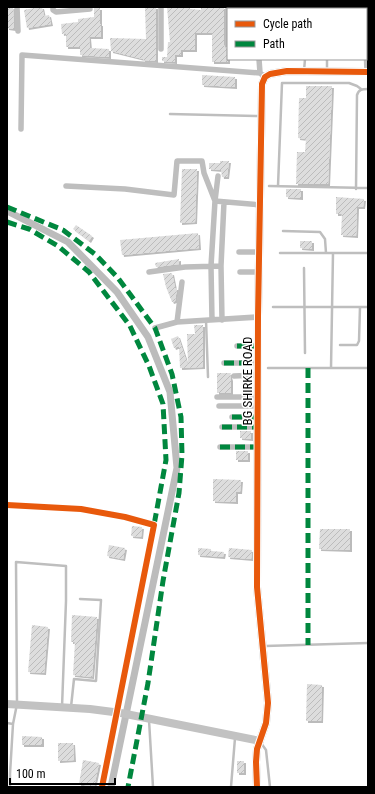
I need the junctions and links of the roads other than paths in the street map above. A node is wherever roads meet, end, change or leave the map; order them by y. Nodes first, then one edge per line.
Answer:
1 (17, 7) edge
2 (53, 7) edge
3 (161, 7) edge
4 (90, 9) dead end
5 (18, 31) dead end
6 (161, 49) dead end
7 (259, 60) edge
8 (305, 60) edge
9 (327, 60) edge
10 (367, 60) edge
11 (304, 71) junction
12 (327, 71) junction
13 (367, 72) edge
14 (262, 75) junction
15 (361, 89) junction
16 (368, 89) edge
17 (170, 114) dead end
18 (262, 116) junction
19 (21, 129) dead end
20 (218, 176) dead end
21 (66, 186) dead end
22 (269, 186) dead end
23 (278, 186) junction
24 (368, 188) edge
25 (356, 189) junction
26 (215, 201) junction
27 (224, 202) junction
28 (261, 205) junction
29 (284, 231) dead end
30 (239, 252) dead end
31 (260, 252) junction
32 (280, 253) dead end
33 (326, 253) junction
34 (333, 253) junction
35 (368, 253) edge
36 (211, 266) junction
37 (221, 266) junction
38 (304, 268) dead end
39 (149, 272) dead end
40 (240, 272) dead end
41 (259, 272) junction
42 (182, 282) dead end
43 (273, 307) dead end
44 (304, 307) junction
45 (332, 307) junction
46 (360, 307) junction
47 (368, 307) edge
48 (258, 317) junction
49 (209, 320) junction
50 (222, 320) junction
51 (177, 322) junction
52 (155, 328) dead end
53 (340, 345) dead end
54 (237, 346) dead end
55 (258, 346) junction
56 (305, 353) dead end
57 (224, 363) dead end
58 (258, 363) junction
59 (268, 368) dead end
60 (331, 368) junction
61 (368, 368) edge
62 (258, 375) junction
63 (234, 376) dead end
64 (208, 377) dead end
65 (217, 397) dead end
66 (257, 397) junction
67 (219, 406) dead end
68 (257, 406) junction
69 (232, 417) dead end
70 (257, 417) junction
71 (222, 427) dead end
72 (257, 427) junction
73 (220, 447) dead end
74 (257, 447) junction
75 (7, 505) edge
76 (80, 599) dead end
77 (368, 643) edge
78 (263, 646) junction
79 (7, 704) edge
80 (17, 704) junction
81 (62, 707) junction
82 (71, 708) junction
83 (119, 712) junction
84 (149, 719) junction
85 (7, 723) edge
86 (13, 724) junction
87 (235, 736) junction
88 (260, 741) junction
89 (10, 787) edge
90 (102, 787) edge
91 (153, 787) edge
92 (231, 787) edge
93 (257, 787) edge
94 (270, 787) edge

1 - 5 street
2 - 4 street
3 - 6 street
7 - 14 street
8 - 11 lane
9 - 12 lane
10 - 13 street
11 - 12 street
11 - 14 street
12 - 13 street
14 - 18 street, BG SHIRKE ROAD
14 - 19 street
15 - 16 lane
15 - 23 lane
15 - 25 lane
17 - 18 lane
18 - 28 street, BG SHIRKE ROAD
20 - 26 street
21 - 26 street
22 - 23 lane
23 - 25 lane
24 - 25 lane
26 - 27 street
26 - 36 street
27 - 28 street
27 - 37 street
28 - 31 street, BG SHIRKE ROAD
29 - 33 lane
30 - 31 street
31 - 41 street, BG SHIRKE ROAD
32 - 33 lane
33 - 34 lane
34 - 35 lane
34 - 45 lane
36 - 37 street
36 - 39 street
36 - 49 street
37 - 50 street
38 - 44 lane
40 - 41 street
41 - 48 street, BG SHIRKE ROAD
42 - 51 street
43 - 44 lane
44 - 45 lane
44 - 56 lane
45 - 46 lane
45 - 60 lane
46 - 47 lane
46 - 53 lane
48 - 50 street
48 - 55 street, BG SHIRKE ROAD
49 - 50 street
49 - 51 street
49 - 64 lane
51 - 52 street
54 - 55 street
55 - 58 street, BG SHIRKE ROAD
57 - 58 street
58 - 62 street, BG SHIRKE ROAD
59 - 60 lane
60 - 61 lane
62 - 63 street
62 - 66 street, BG SHIRKE ROAD
65 - 66 street
66 - 68 street, BG SHIRKE ROAD
67 - 68 street
68 - 70 street, BG SHIRKE ROAD
69 - 70 street
70 - 72 street, BG SHIRKE ROAD
71 - 72 street
72 - 74 street, BG SHIRKE ROAD
73 - 74 street
74 - 78 street, BG SHIRKE ROAD
75 - 83 street
76 - 82 lane
77 - 78 lane
78 - 88 street, BG SHIRKE ROAD
79 - 80 street
80 - 81 street
80 - 81 lane
80 - 86 lane
81 - 82 street
82 - 83 street
83 - 84 street
83 - 90 street
84 - 87 street
84 - 91 lane
85 - 86 lane
86 - 89 lane
87 - 88 street
87 - 92 lane
88 - 93 street, BG SHIRKE ROAD
88 - 94 lane

